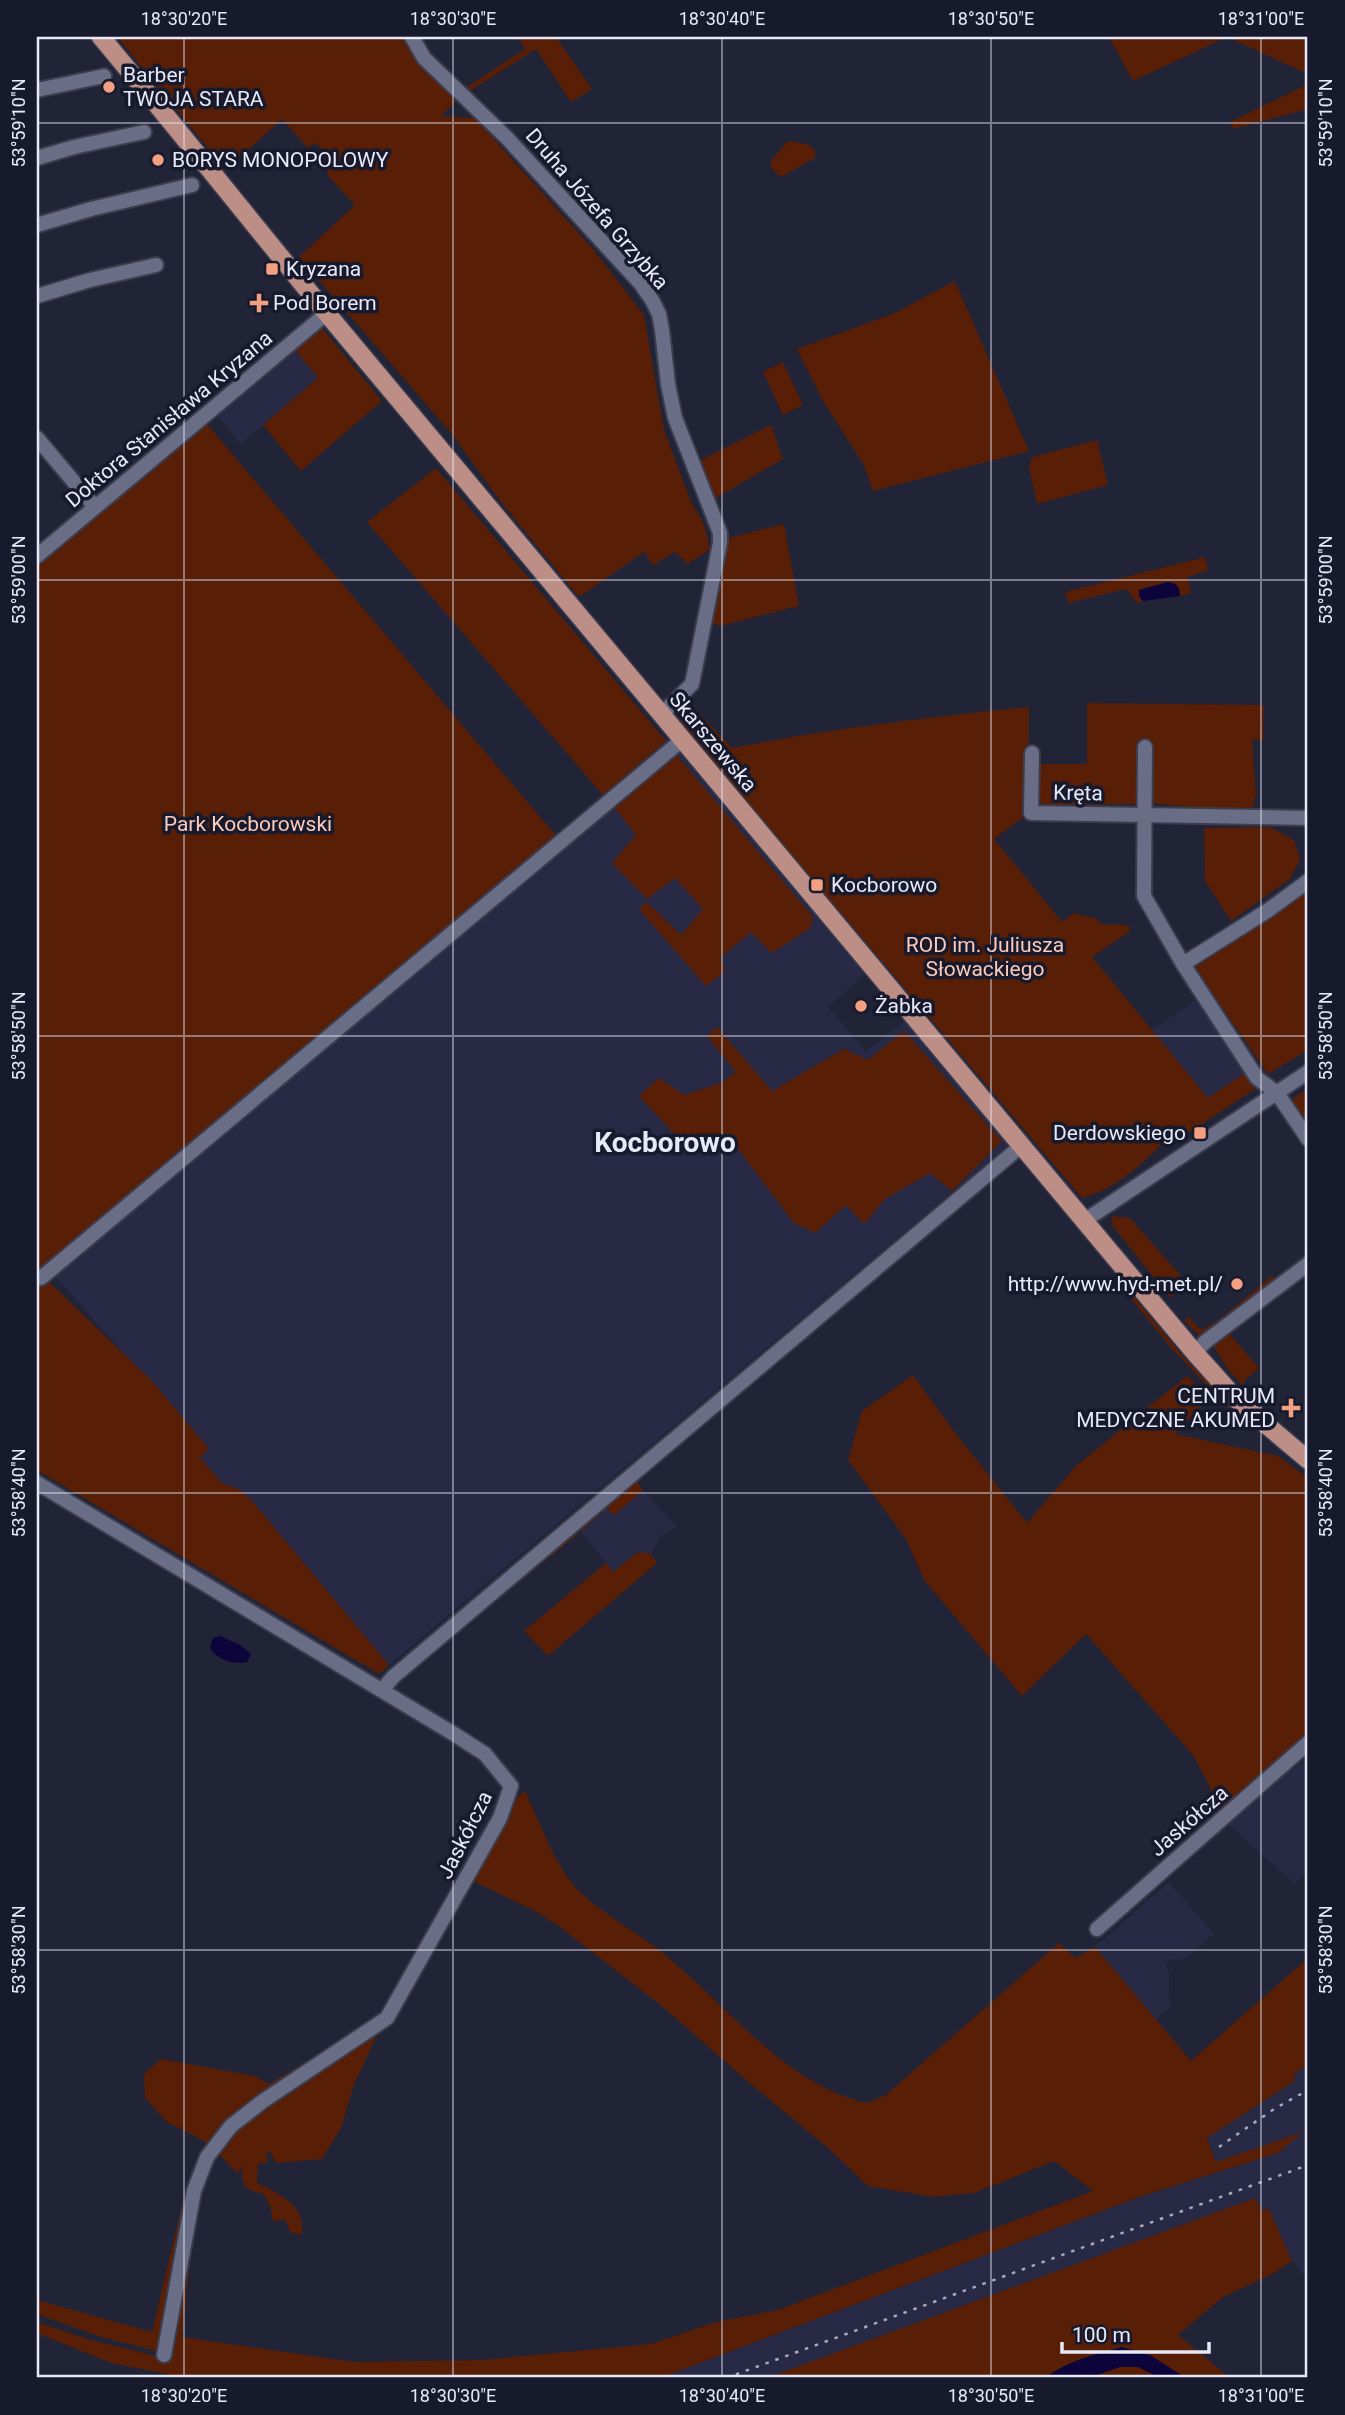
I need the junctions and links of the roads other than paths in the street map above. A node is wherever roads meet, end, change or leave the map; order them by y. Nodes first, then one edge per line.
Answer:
1 (101, 37) edge
2 (412, 37) edge
3 (104, 76) dead end
4 (37, 90) edge
5 (144, 132) dead end
6 (37, 158) edge
7 (192, 185) dead end
8 (37, 225) edge
9 (156, 265) dead end
10 (37, 296) edge
11 (327, 313) junction
12 (37, 438) edge
13 (95, 507) junction
14 (37, 555) edge
15 (661, 715) junction
16 (682, 740) junction
17 (1145, 747) dead end
18 (1032, 752) dead end
19 (1143, 815) junction
20 (1308, 817) edge
21 (1308, 881) edge
22 (1183, 964) junction
23 (1308, 1072) edge
24 (1277, 1093) junction
25 (1308, 1139) edge
26 (1021, 1146) junction
27 (1084, 1221) junction
28 (1308, 1264) edge
29 (41, 1278) dead end
30 (1195, 1353) junction
31 (1308, 1460) edge
32 (37, 1483) edge
33 (382, 1690) junction
34 (1308, 1744) edge
35 (1097, 1929) dead end
36 (164, 2355) dead end

1 - 11 main road, Skarszewska
2 - 15 street, Druha Józefa Grzybka
3 - 4 street
5 - 6 street
7 - 8 street
9 - 10 street
11 - 13 street, Doktora Stanisława Kryzana
11 - 15 main road, Skarszewska
12 - 13 street
13 - 14 street, Doktora Stanisława Kryzana
15 - 16 main road, Skarszewska
16 - 26 main road, Skarszewska
16 - 29 street
17 - 19 street
18 - 19 street, Kręta
19 - 20 street, Kręta
19 - 22 street
21 - 22 street
22 - 24 street
23 - 24 street
24 - 25 street
24 - 27 street
26 - 27 main road, Skarszewska
26 - 33 street
27 - 30 main road, Skarszewska
28 - 30 street
30 - 31 main road, Skarszewska
32 - 33 street, Jaskółcza
33 - 36 street, Jaskółcza
34 - 35 street, Jaskółcza

